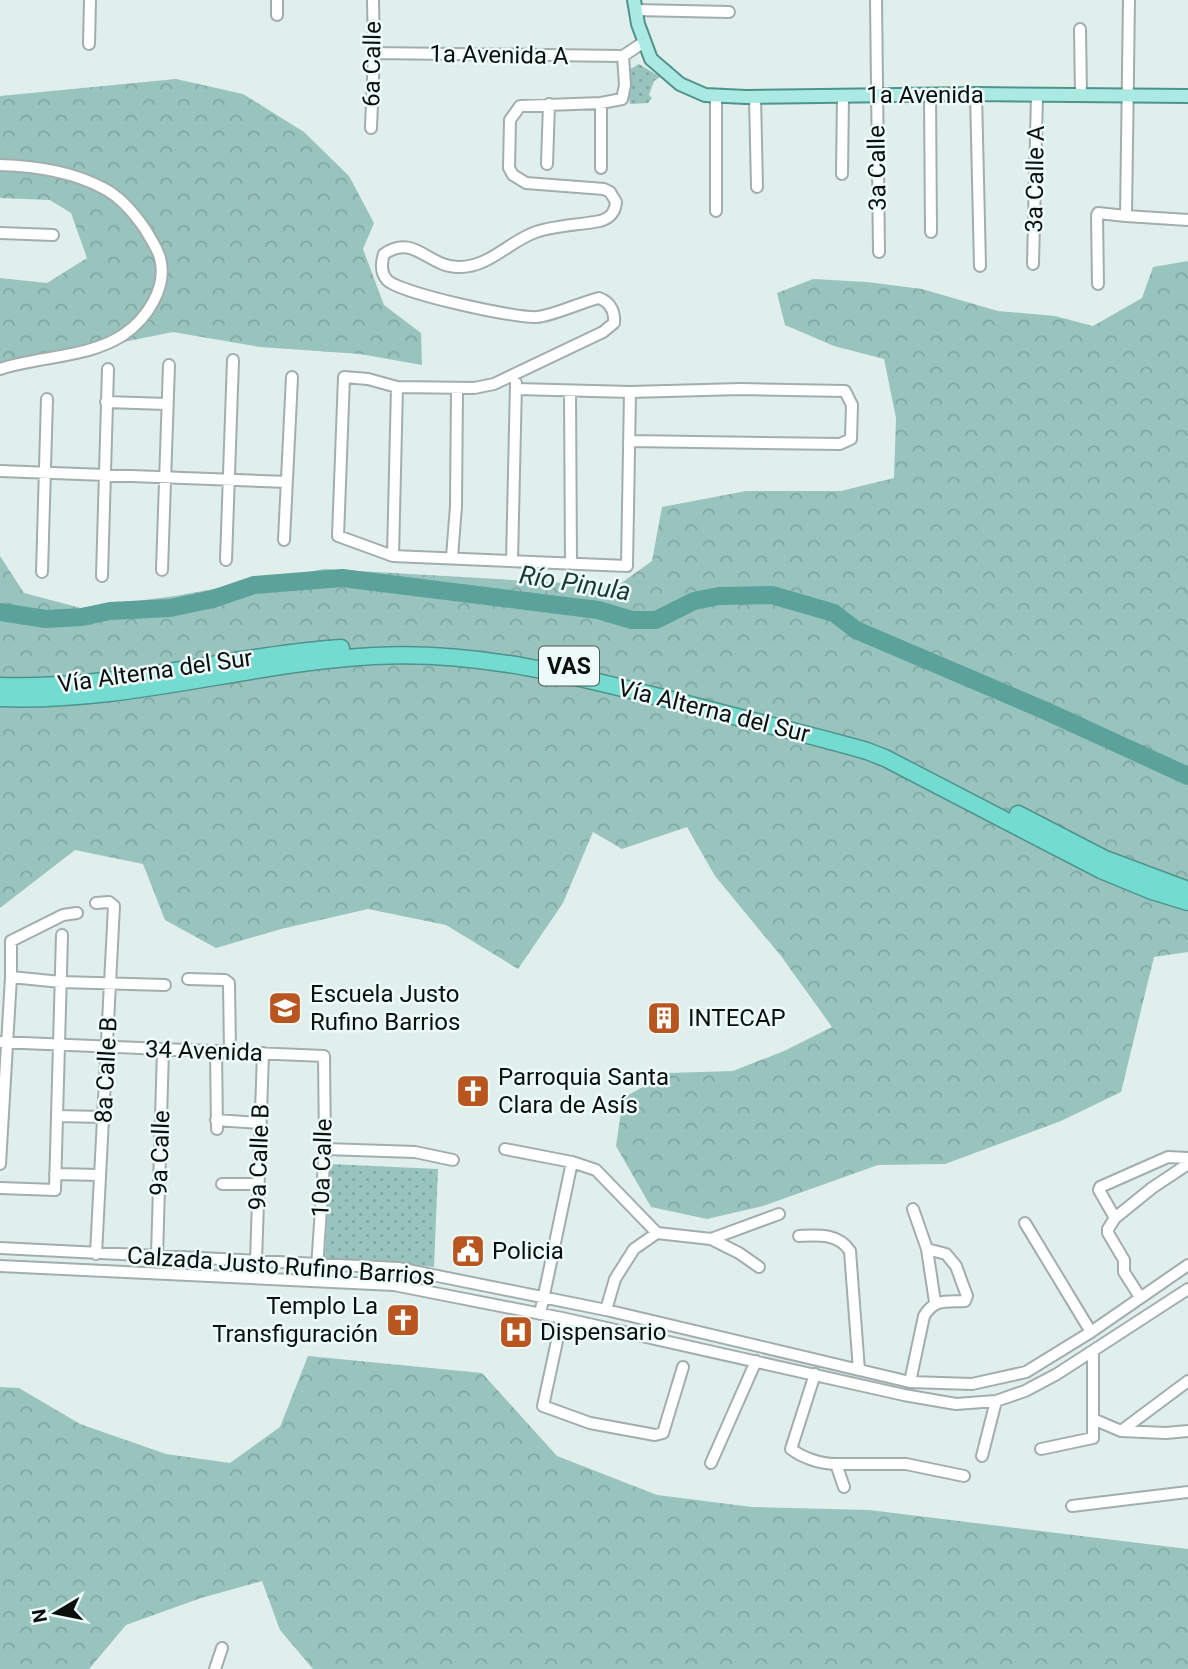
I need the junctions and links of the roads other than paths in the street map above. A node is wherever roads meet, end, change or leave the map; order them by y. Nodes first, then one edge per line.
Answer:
1 (90, 0) edge
2 (277, 0) edge
3 (373, 0) edge
4 (876, 0) edge
5 (1129, 0) edge
6 (635, 5) edge
7 (729, 12) dead end
8 (277, 15) dead end
9 (1080, 29) dead end
10 (644, 42) junction
11 (89, 44) dead end
12 (374, 53) junction
13 (623, 56) junction
14 (930, 94) junction
15 (976, 94) junction
16 (876, 95) junction
17 (1037, 95) junction
18 (1081, 95) junction
19 (716, 96) junction
20 (844, 96) junction
21 (1129, 96) junction
22 (1188, 96) edge
23 (755, 97) junction
24 (601, 103) junction
25 (549, 104) junction
26 (371, 128) dead end
27 (547, 164) dead end
28 (0, 165) edge
29 (601, 167) dead end
30 (842, 174) dead end
31 (757, 187) dead end
32 (716, 211) dead end
33 (1126, 216) junction
34 (1188, 220) edge
35 (931, 232) dead end
36 (0, 233) edge
37 (52, 235) dead end
38 (879, 252) dead end
39 (1033, 264) dead end
40 (980, 265) dead end
41 (1098, 284) dead end
42 (233, 360) dead end
43 (169, 365) dead end
44 (0, 369) edge
45 (108, 369) dead end
46 (515, 373) junction
47 (292, 377) dead end
48 (397, 387) junction
49 (457, 389) junction
50 (517, 389) junction
51 (570, 391) junction
52 (630, 392) junction
53 (47, 399) dead end
54 (106, 402) junction
55 (167, 404) junction
56 (629, 441) junction
57 (0, 471) edge
58 (45, 474) junction
59 (105, 476) junction
60 (165, 478) junction
61 (229, 480) junction
62 (286, 482) junction
63 (284, 540) dead end
64 (393, 556) junction
65 (452, 557) junction
66 (226, 560) dead end
67 (513, 561) junction
68 (571, 564) junction
69 (162, 570) dead end
70 (42, 572) dead end
71 (102, 576) dead end
72 (0, 685) edge
73 (0, 698) edge
74 (1103, 864) junction
75 (1126, 874) junction
76 (1188, 890) edge
77 (1188, 902) edge
78 (96, 903) dead end
79 (77, 914) dead end
80 (62, 935) dead end
81 (11, 977) junction
82 (188, 979) dead end
83 (61, 982) junction
84 (111, 982) junction
85 (165, 985) dead end
86 (4, 1042) edge
87 (59, 1045) junction
88 (107, 1046) junction
89 (163, 1049) junction
90 (216, 1051) junction
91 (230, 1052) junction
92 (262, 1053) junction
93 (324, 1056) joint
94 (57, 1116) junction
95 (103, 1116) junction
96 (260, 1123) junction
97 (325, 1149) junction
98 (505, 1149) dead end
99 (1188, 1158) edge
100 (453, 1160) dead end
101 (572, 1162) junction
102 (0, 1164) edge
103 (1188, 1164) edge
104 (55, 1174) junction
105 (100, 1175) junction
106 (222, 1184) dead end
107 (258, 1184) junction
108 (0, 1188) edge
109 (913, 1209) dead end
110 (779, 1214) dead end
111 (1115, 1218) junction
112 (1025, 1223) dead end
113 (657, 1233) junction
114 (799, 1236) dead end
115 (711, 1240) junction
116 (0, 1248) edge
117 (927, 1250) junction
118 (96, 1254) junction
119 (157, 1256) junction
120 (256, 1261) junction
121 (317, 1264) junction
122 (1188, 1265) edge
123 (0, 1266) edge
124 (759, 1267) dead end
125 (1175, 1275) junction
126 (317, 1280) junction
127 (1186, 1290) edge
128 (543, 1297) junction
129 (1140, 1297) junction
130 (935, 1303) junction
131 (606, 1310) junction
132 (540, 1314) junction
133 (562, 1318) junction
134 (1091, 1332) junction
135 (1093, 1351) junction
136 (756, 1361) junction
137 (683, 1367) dead end
138 (859, 1370) junction
139 (815, 1374) junction
140 (890, 1377) junction
141 (1188, 1381) edge
142 (910, 1382) junction
143 (886, 1391) junction
144 (996, 1401) junction
145 (1093, 1419) junction
146 (1121, 1431) junction
147 (1188, 1431) edge
148 (1041, 1449) dead end
149 (982, 1456) dead end
150 (711, 1463) dead end
151 (836, 1464) junction
152 (964, 1476) dead end
153 (844, 1487) dead end
154 (1188, 1492) edge
155 (1072, 1506) dead end
156 (222, 1648) dead end
157 (215, 1669) edge

1 - 11 street
2 - 8 street
3 - 12 street, 6a Calle
4 - 16 street, 3a Calle
5 - 21 street
6 - 7 street
6 - 10 main road
9 - 18 street
10 - 13 street
10 - 19 main road, 1a Avenida
12 - 13 street, 1a Avenida A
12 - 26 street, 6a Calle
13 - 24 street
14 - 15 main road, 1a Avenida
14 - 16 main road, 1a Avenida
14 - 35 street
15 - 17 main road, 1a Avenida
15 - 40 street
16 - 20 main road, 1a Avenida
16 - 38 street, 3a Calle
17 - 18 main road, 1a Avenida
17 - 39 street, 3a Calle A
18 - 21 main road, 1a Avenida
19 - 23 main road, 1a Avenida
19 - 32 street
20 - 23 main road, 1a Avenida
20 - 30 street
21 - 22 main road, 1a Avenida
21 - 33 street
23 - 31 street
24 - 25 street
24 - 29 street
25 - 27 street
25 - 46 street
28 - 44 street
33 - 34 street
33 - 41 street
36 - 37 street
42 - 61 street
43 - 55 street
45 - 54 street
46 - 49 street
46 - 50 street
47 - 62 street
48 - 49 street
48 - 64 street
48 - 64 street
49 - 65 street
50 - 51 street
50 - 67 street
51 - 52 street
51 - 68 street
52 - 56 street
52 - 56 street
53 - 58 street
54 - 55 street
54 - 59 street
55 - 60 street
56 - 68 street
57 - 58 street
58 - 59 street
58 - 70 street
59 - 60 street
59 - 71 street
60 - 61 street
60 - 69 street
61 - 62 street
61 - 66 street
62 - 63 street
64 - 65 street
65 - 67 street
67 - 68 street
72 - 74 highway, Vía Alterna del Sur / VAS
73 - 74 highway, Vía Alterna del Sur / VAS
74 - 75 highway, Vía Alterna del Sur / VAS
75 - 76 highway, Vía Alterna del Sur / VAS
75 - 77 highway, Vía Alterna del Sur / VAS
78 - 84 street, 8a Calle B
79 - 81 street
80 - 83 street
81 - 83 street
81 - 86 street
82 - 91 street
83 - 84 street
83 - 87 street
84 - 85 street
84 - 88 street, 8a Calle B
86 - 87 street, 34 Avenida
86 - 102 street
87 - 88 street, 34 Avenida
87 - 94 street
88 - 89 street, 34 Avenida
88 - 95 street, 8a Calle B
89 - 90 street, 34 Avenida
89 - 119 street, 9a Calle
90 - 91 street, 34 Avenida
90 - 96 street
91 - 92 street, 34 Avenida
92 - 93 street, 34 Avenida
92 - 96 street, 9a Calle B
93 - 97 street, 10a Calle
94 - 95 street
94 - 104 street
95 - 105 street, 8a Calle B
96 - 107 street, 9a Calle B
97 - 100 street
97 - 121 street, 10a Calle
98 - 101 street
99 - 111 street
101 - 113 street
101 - 128 street
103 - 111 street
104 - 105 street
104 - 108 street
105 - 118 street, 8a Calle B
106 - 107 street
107 - 120 street, 9a Calle B
109 - 117 street
110 - 115 street
111 - 129 street
112 - 134 street
113 - 115 street
113 - 131 street
114 - 138 street
115 - 124 street
116 - 118 street, Calzada Justo Rufino Barrios
117 - 130 street
117 - 130 street
118 - 119 street, Calzada Justo Rufino Barrios
119 - 120 street, Calzada Justo Rufino Barrios
120 - 121 street, Calzada Justo Rufino Barrios
121 - 126 street, 10a Calle
121 - 128 street, Calzada Justo Rufino Barrios
122 - 125 street, Calzada Justo Rufino Barrios
123 - 126 street, Calzada Justo Rufino Barrios
125 - 127 street
125 - 129 street, Calzada Justo Rufino Barrios
126 - 132 street, Calzada Justo Rufino Barrios
127 - 135 street, Calzada Justo Rufino Barrios
128 - 131 street, Calzada Justo Rufino Barrios
128 - 132 street
129 - 134 street, Calzada Justo Rufino Barrios
130 - 142 street
131 - 138 street, Calzada Justo Rufino Barrios
132 - 133 street, Calzada Justo Rufino Barrios
133 - 136 street, Calzada Justo Rufino Barrios
133 - 137 street
134 - 142 street, Calzada Justo Rufino Barrios
135 - 144 street, Calzada Justo Rufino Barrios
135 - 145 street
136 - 139 street, Calzada Justo Rufino Barrios
136 - 150 street
138 - 140 street, Calzada Justo Rufino Barrios
139 - 143 street, Calzada Justo Rufino Barrios
139 - 151 street
140 - 142 street, Calzada Justo Rufino Barrios
140 - 143 street
141 - 146 street
143 - 144 street, Calzada Justo Rufino Barrios
144 - 149 street
145 - 146 street
145 - 148 street
146 - 147 street
151 - 152 street
151 - 153 street
154 - 155 street
156 - 157 street

